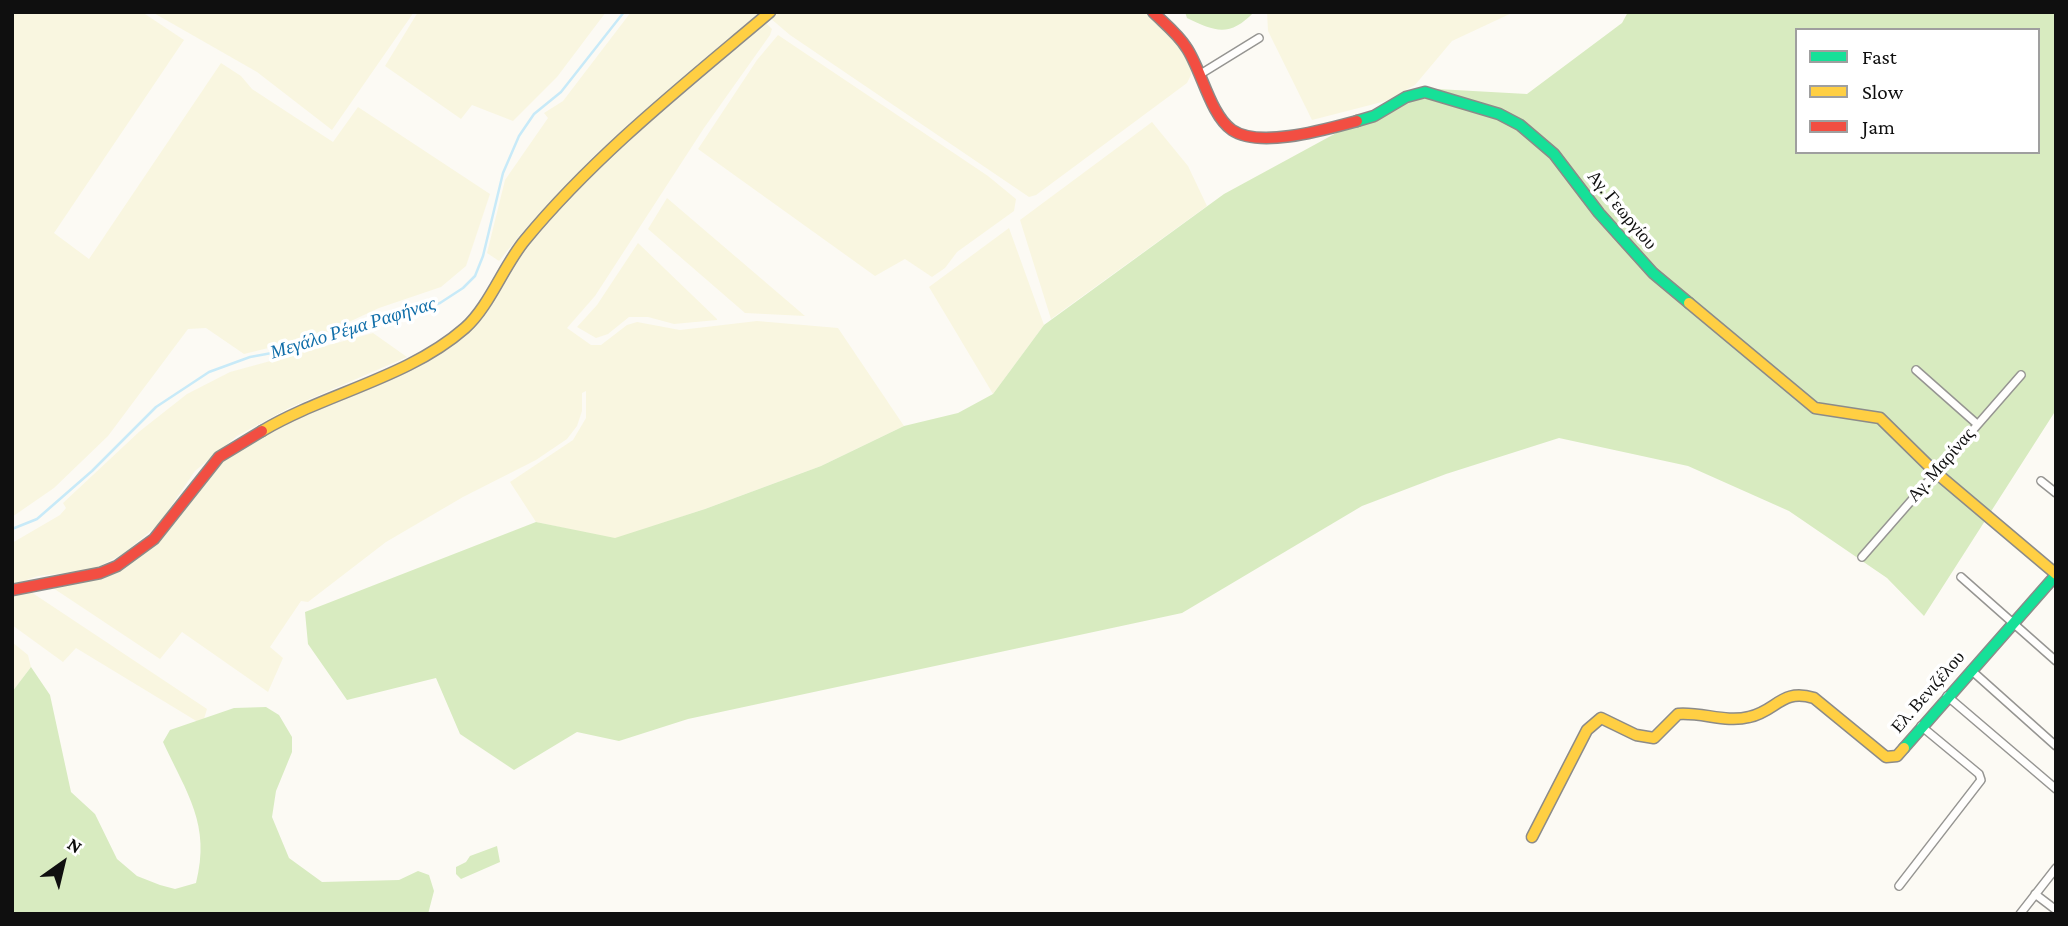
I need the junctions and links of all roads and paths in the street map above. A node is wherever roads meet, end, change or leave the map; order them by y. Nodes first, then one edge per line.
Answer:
1 (770, 12) edge
2 (1153, 12) edge
3 (1259, 38) dead end
4 (1199, 75) junction
5 (1916, 370) dead end
6 (2021, 374) dead end
7 (1977, 424) junction
8 (1934, 471) junction
9 (2041, 481) dead end
10 (2056, 493) edge
11 (1862, 557) dead end
12 (2056, 575) edge
13 (1961, 577) dead end
14 (12, 590) edge
15 (2013, 624) junction
16 (2056, 662) edge
17 (1971, 669) junction
18 (1947, 696) junction
19 (1921, 726) junction
20 (2056, 746) edge
21 (2056, 789) edge
22 (1532, 836) dead end
23 (2056, 868) edge
24 (1899, 886) dead end
25 (2035, 894) junction
26 (2056, 910) edge
27 (2020, 914) edge

1 - 14 street
2 - 4 street, Αγ. Γεωργίου
3 - 4 street
4 - 8 street, Αγ. Γεωργίου
5 - 7 street
6 - 7 street, Αγ. Μαρίνας
7 - 8 street, Αγ. Μαρίνας
8 - 11 street, Αγ. Μαρίνας
8 - 12 street, Αγ. Γεωργίου
9 - 10 street
12 - 15 street, Ελ. Βενιζέλου
13 - 15 street
15 - 16 street
15 - 17 street, Ελ. Βενιζέλου
17 - 18 street, Ελ. Βενιζέλου
17 - 20 street
18 - 19 street, Ελ. Βενιζέλου
18 - 21 street
19 - 22 street, Ελ. Βενιζέλου
19 - 24 street
23 - 25 street
25 - 26 street
25 - 27 street

